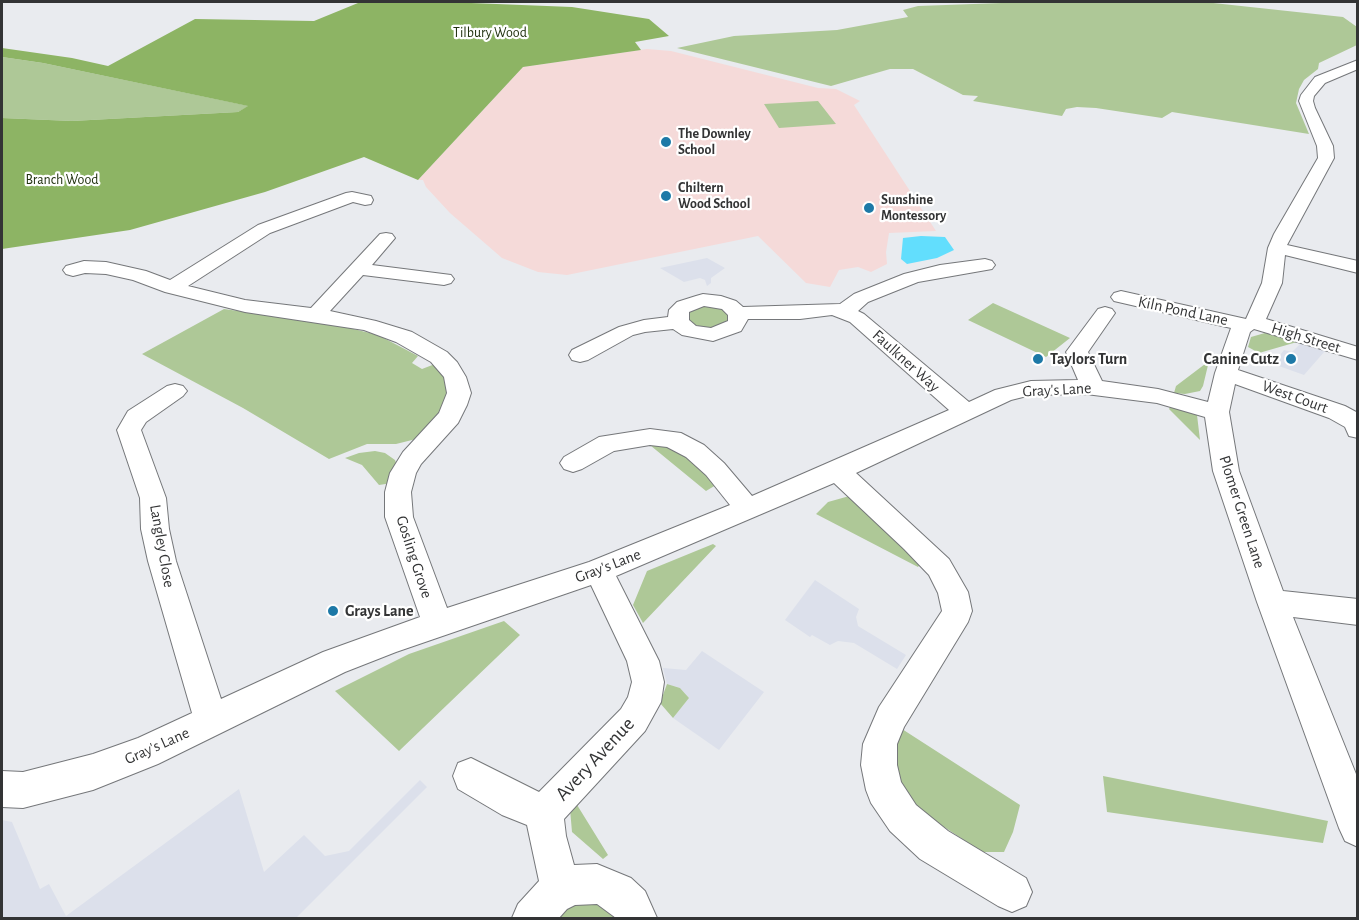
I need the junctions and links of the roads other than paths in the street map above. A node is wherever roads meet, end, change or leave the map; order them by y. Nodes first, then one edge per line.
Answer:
1 (1358, 64) edge
2 (355, 197) dead end
3 (386, 238) dead end
4 (1277, 248) junction
5 (985, 265) dead end
6 (82, 266) dead end
7 (1358, 267) edge
8 (359, 269) junction
9 (444, 279) dead end
10 (172, 288) junction
11 (1121, 297) dead end
12 (845, 312) junction
13 (738, 313) junction
14 (1104, 314) dead end
15 (316, 315) junction
16 (678, 322) junction
17 (1250, 324) junction
18 (1358, 354) edge
19 (580, 355) dead end
20 (1226, 373) junction
21 (1093, 387) junction
22 (175, 391) dead end
23 (966, 412) junction
24 (1217, 412) junction
25 (1358, 430) edge
26 (573, 463) dead end
27 (837, 471) junction
28 (748, 509) junction
29 (599, 571) junction
30 (1272, 602) junction
31 (1358, 612) edge
32 (438, 625) junction
33 (211, 721) junction
34 (471, 776) dead end
35 (2, 789) edge
36 (545, 813) junction
37 (1358, 828) edge
38 (561, 891) junction
39 (1012, 892) dead end
40 (532, 918) edge
41 (637, 918) edge

1 - 4 street, Plomer Green Lane
2 - 10 street
3 - 8 street
4 - 7 street
4 - 17 street, Plomer Green Lane
5 - 12 street
6 - 10 street, Gosling Grove
8 - 9 street
8 - 15 street
10 - 15 street, Gosling Grove
11 - 17 street, Kiln Pond Lane
12 - 13 street
12 - 23 street, Faulkner Way
13 - 16 street
13 - 16 street
14 - 21 street
15 - 32 street, Gosling Grove
16 - 19 street
17 - 18 street, High Street
17 - 20 street, Plomer Green Lane
20 - 24 street, Plomer Green Lane
20 - 25 street, West Court
21 - 23 street, Gray's Lane
21 - 24 street, Gray's Lane
22 - 33 street, Langley Close
23 - 27 street, Gray's Lane
24 - 30 street, Plomer Green Lane
26 - 28 street
27 - 28 street, Gray's Lane
27 - 39 street
28 - 29 street, Gray's Lane
29 - 32 street, Gray's Lane
29 - 36 street, Avery Avenue
30 - 31 street
30 - 37 street, Plomer Green Lane
32 - 33 street, Gray's Lane
33 - 35 street, Gray's Lane
34 - 36 street, Avery Avenue
36 - 38 street, Avery Avenue
38 - 40 street
38 - 41 street

